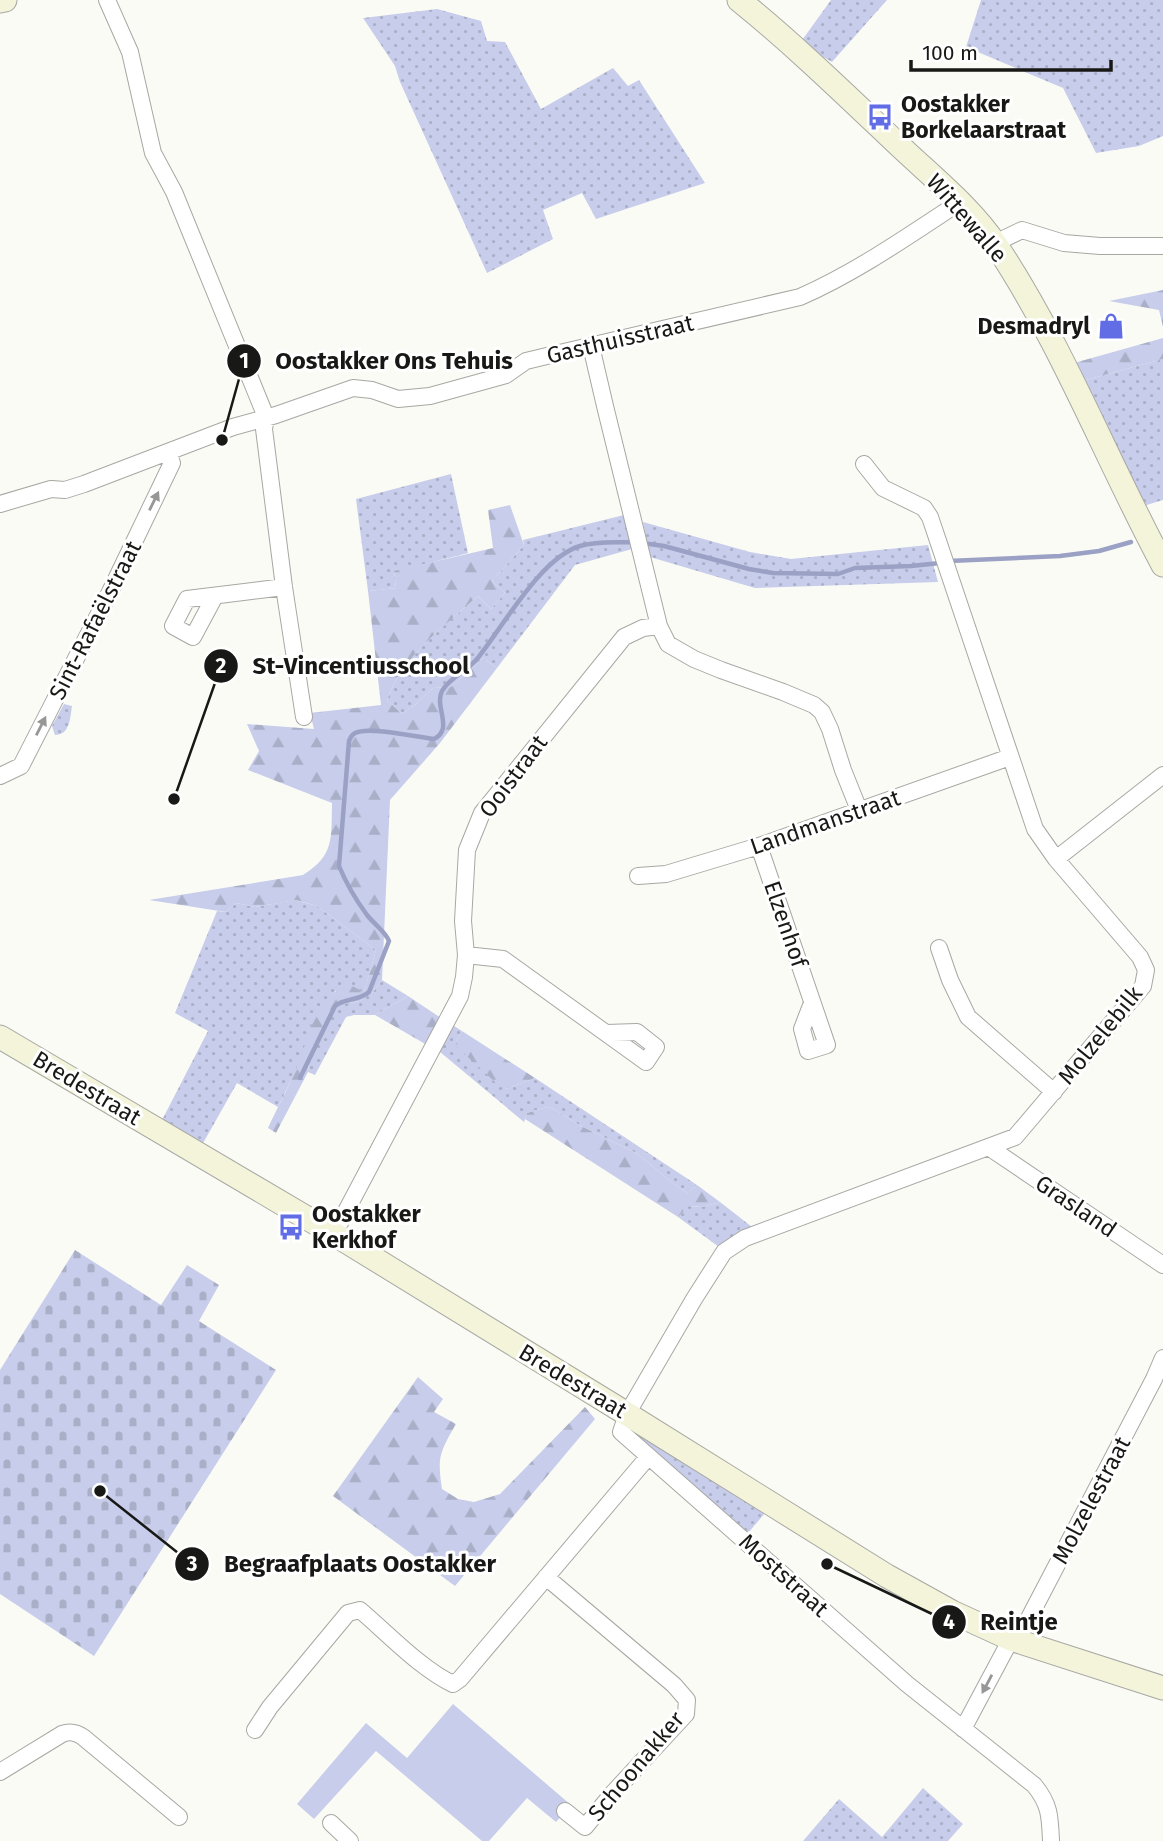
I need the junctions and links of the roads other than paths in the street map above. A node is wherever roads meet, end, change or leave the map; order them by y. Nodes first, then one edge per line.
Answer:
1 (5, 0) edge
2 (107, 0) edge
3 (739, 0) edge
4 (0, 1) edge
5 (960, 202) junction
6 (995, 243) junction
7 (1163, 246) edge
8 (591, 346) junction
9 (266, 417) junction
10 (169, 452) junction
11 (864, 464) dead end
12 (0, 504) edge
13 (1163, 565) edge
14 (284, 587) junction
15 (215, 596) dead end
16 (659, 626) junction
17 (304, 717) dead end
18 (1010, 757) junction
19 (1163, 775) edge
20 (0, 776) edge
21 (859, 810) junction
22 (759, 846) junction
23 (1056, 859) junction
24 (638, 876) dead end
25 (939, 948) dead end
26 (466, 955) junction
27 (812, 1003) dead end
28 (606, 1034) dead end
29 (0, 1037) edge
30 (1055, 1092) junction
31 (990, 1148) junction
32 (334, 1234) junction
33 (1163, 1265) edge
34 (1163, 1357) edge
35 (627, 1414) junction
36 (648, 1457) junction
37 (546, 1577) junction
38 (1014, 1640) junction
39 (1163, 1688) edge
40 (963, 1728) junction
41 (256, 1730) dead end
42 (0, 1772) edge
43 (565, 1811) dead end
44 (179, 1817) dead end
45 (331, 1823) dead end
46 (350, 1841) edge
47 (1051, 1841) edge

1 - 4 street
2 - 9 street
3 - 5 street, Wittewalle
5 - 6 street, Wittewalle
5 - 8 street, Gasthuisstraat
6 - 7 street
6 - 13 street, Wittewalle
8 - 9 street, Gasthuisstraat
8 - 16 street
9 - 10 street, Gasthuisstraat
9 - 14 street
10 - 12 street, Gasthuisstraat
20 -> 10 street, Sint-Rafaëlstraat
11 - 18 street, Molzelebilk
14 - 15 street
14 - 17 street
16 - 21 street
16 - 26 street, Ooistraat
18 - 21 street, Landmanstraat
18 - 23 street, Molzelebilk
19 - 23 street
21 - 22 street, Landmanstraat
22 - 24 street, Landmanstraat
22 - 27 street, Elzenhof
23 - 30 street, Molzelebilk
25 - 30 street
26 - 28 street
26 - 32 street, Ooistraat
29 - 32 street, Bredestraat
30 - 31 street, Molzelebilk
31 - 33 street, Grasland
31 - 35 street, Molzelebilk
32 - 35 street, Bredestraat
34 - 38 street, Molzelestraat
35 - 36 street, Moststraat
35 - 38 street, Bredestraat
36 - 37 street
36 - 40 street, Moststraat
37 - 41 street
37 - 43 street, Schoonakker
38 - 39 street, Bredestraat
38 -> 40 street
40 - 47 street, Moststraat
42 - 44 street
45 - 46 street

